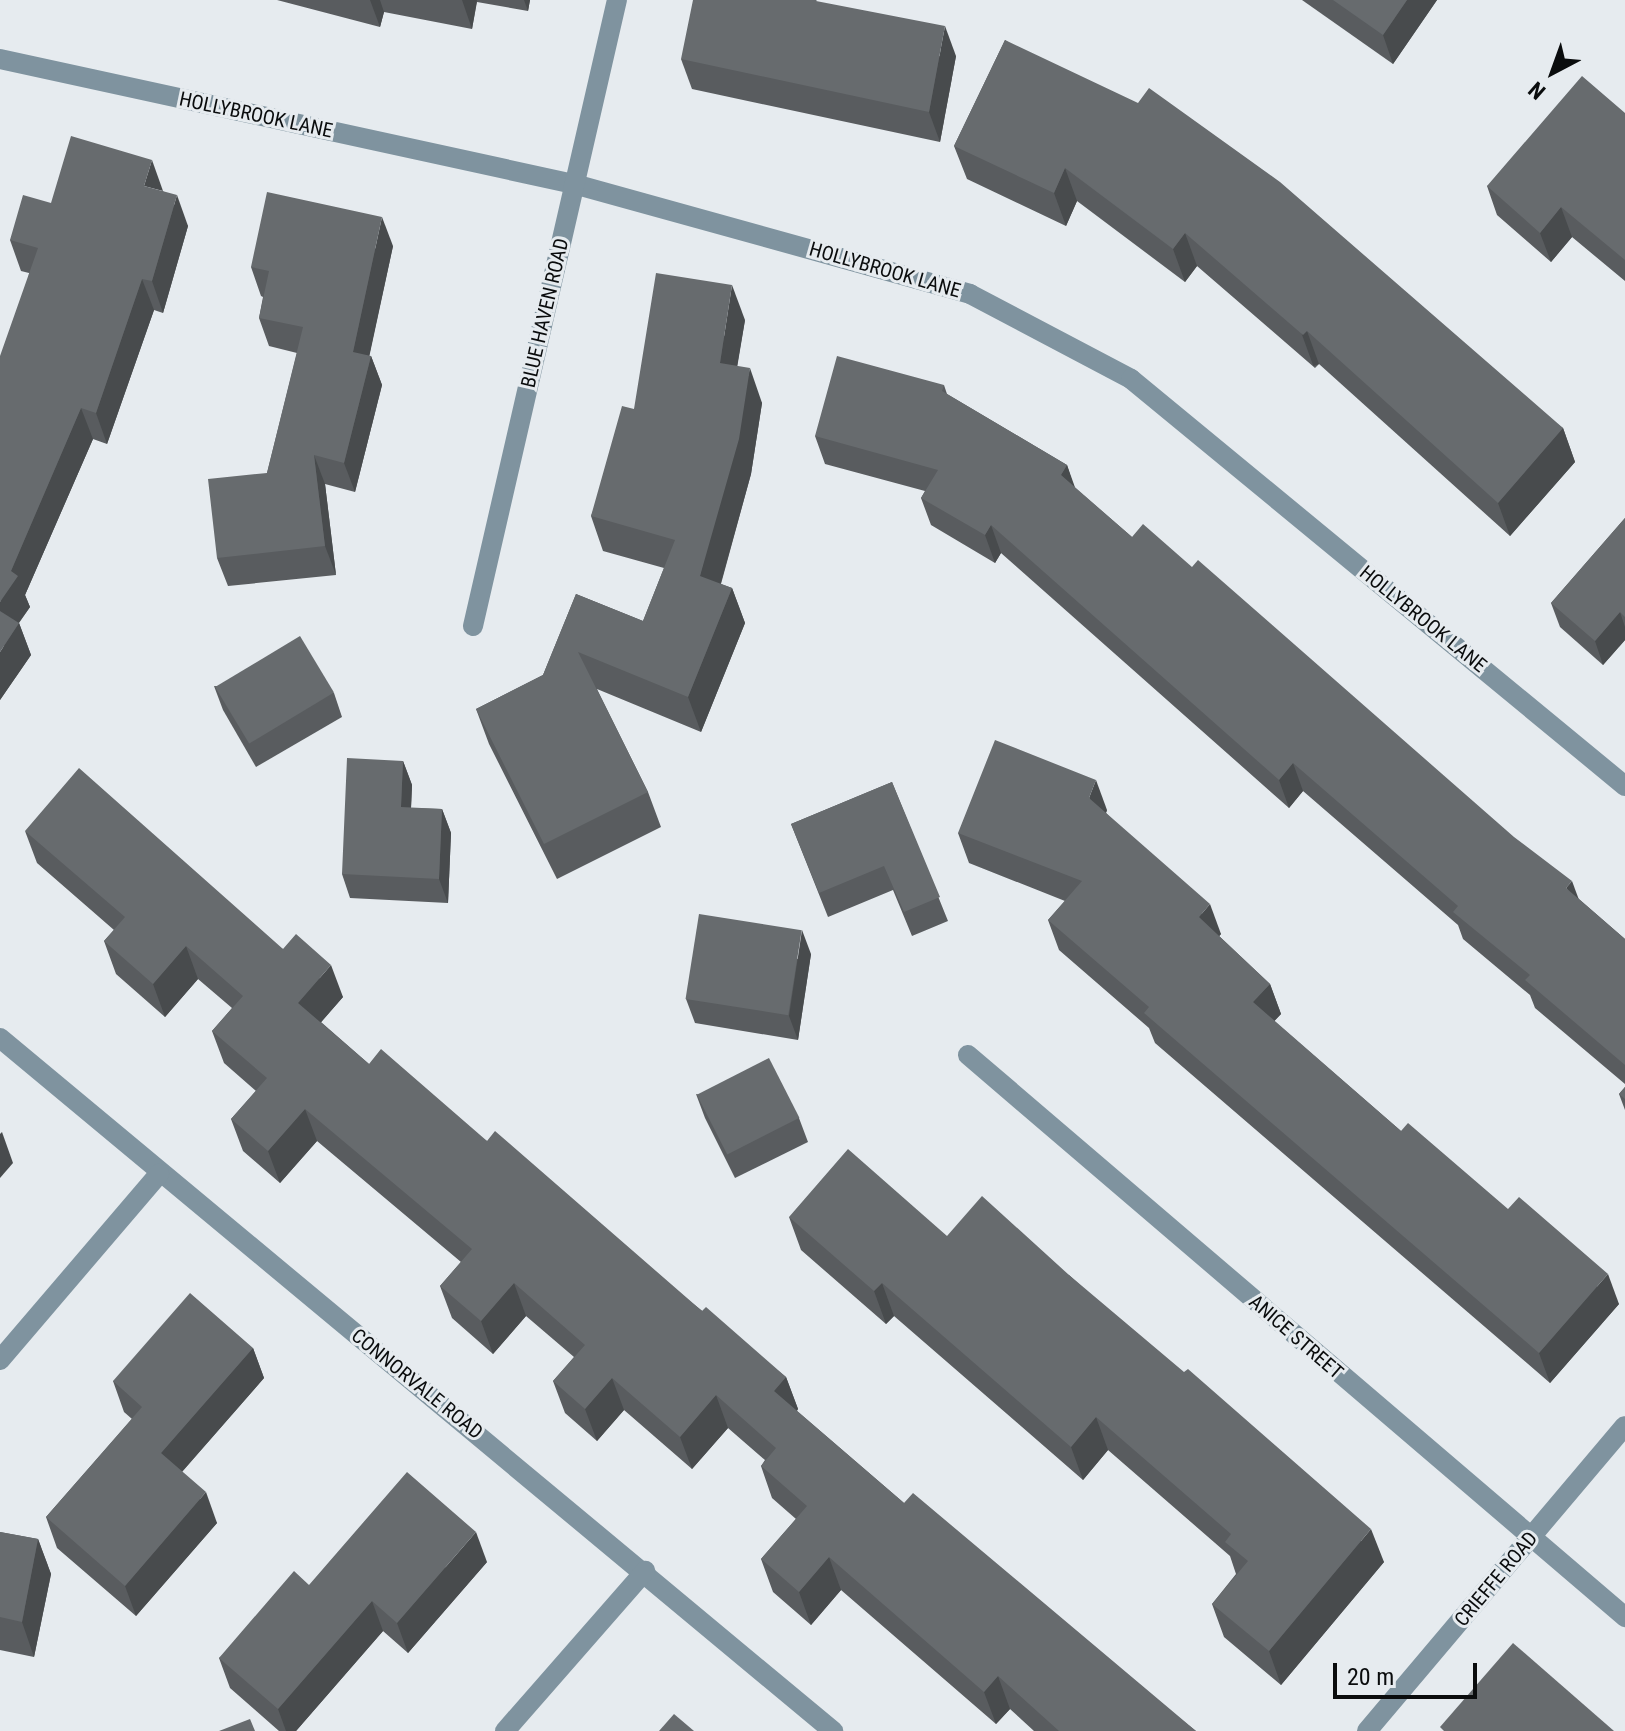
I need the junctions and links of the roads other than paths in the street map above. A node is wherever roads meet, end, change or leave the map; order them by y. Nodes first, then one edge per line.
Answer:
1 (617, 0) edge
2 (0, 59) edge
3 (574, 184) junction
4 (473, 626) dead end
5 (1625, 786) edge
6 (0, 1038) edge
7 (968, 1055) dead end
8 (159, 1174) junction
9 (0, 1360) edge
10 (1625, 1426) edge
11 (1531, 1538) junction
12 (645, 1571) junction
13 (1625, 1617) edge
14 (505, 1731) edge
15 (833, 1731) edge
16 (1367, 1731) edge

1 - 3 street, BLUE HAVEN ROAD
2 - 3 street, HOLLYBROOK LANE
3 - 4 street, BLUE HAVEN ROAD
3 - 5 street, HOLLYBROOK LANE
6 - 8 street, CONNORVALE ROAD
7 - 11 street, ANICE STREET
8 - 9 street
8 - 12 street, CONNORVALE ROAD
10 - 11 street, CRIEFFE ROAD
11 - 13 street, ANICE STREET
11 - 16 street, CRIEFFE ROAD
12 - 14 street
12 - 15 street, CONNORVALE ROAD

